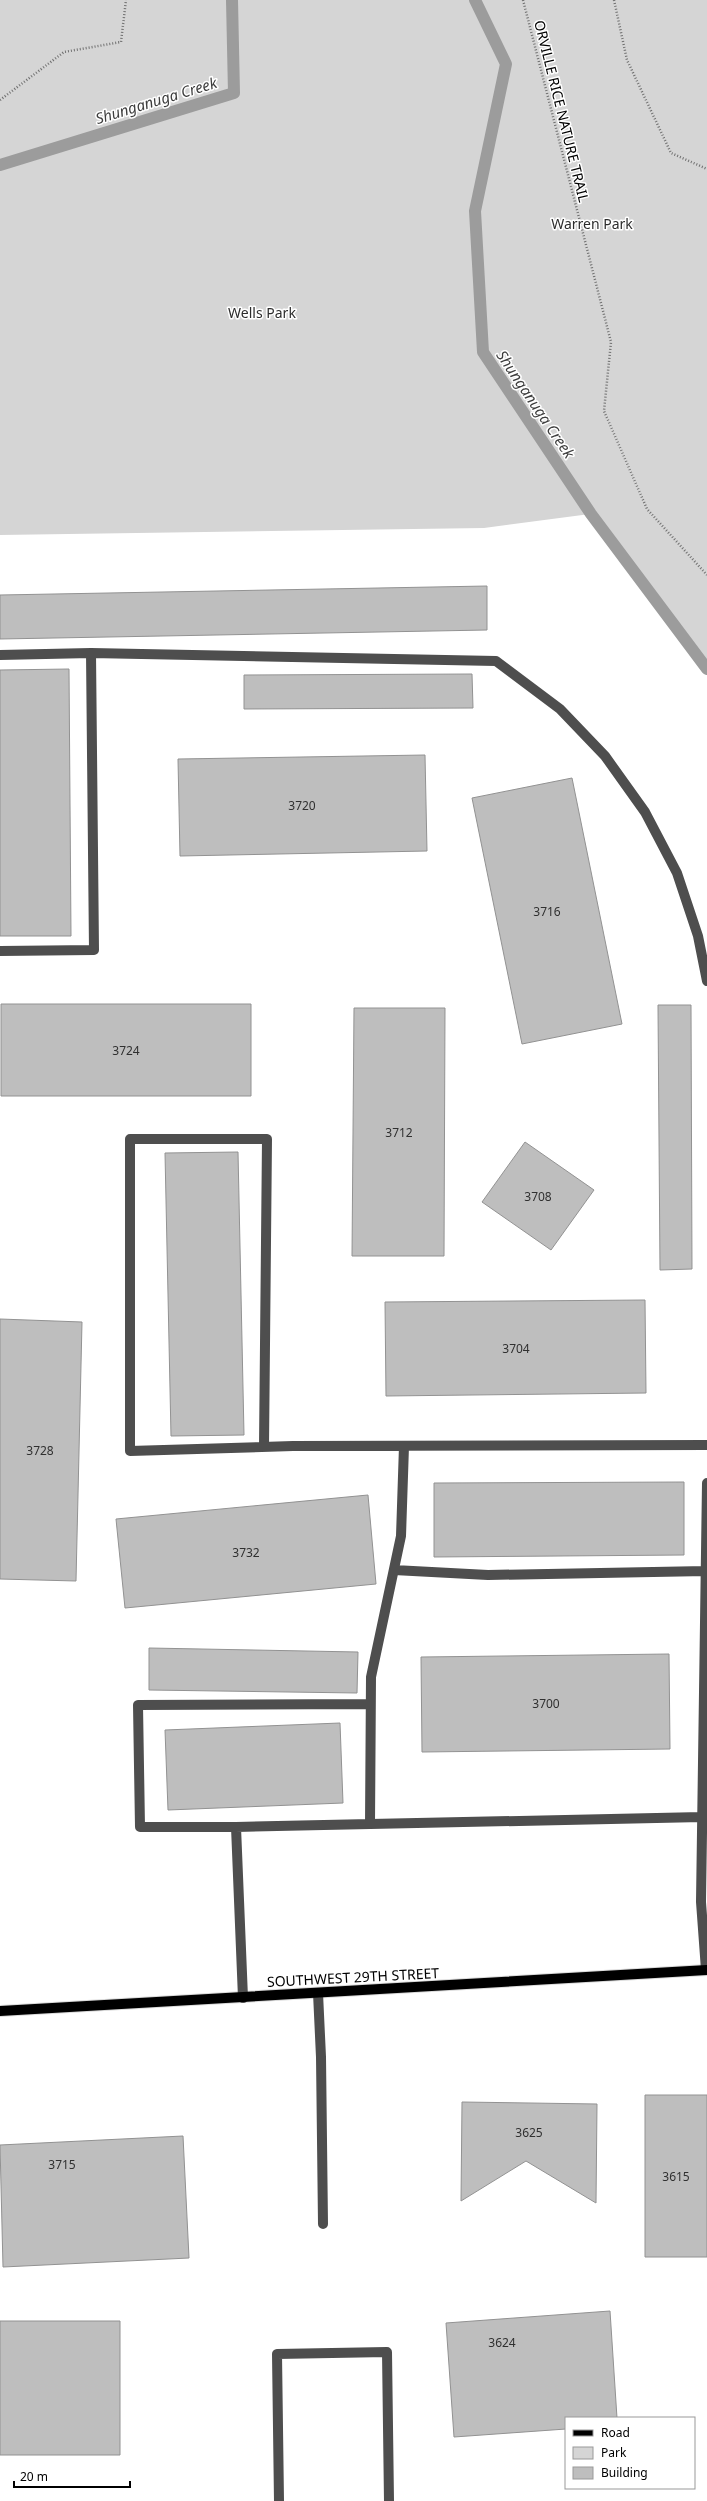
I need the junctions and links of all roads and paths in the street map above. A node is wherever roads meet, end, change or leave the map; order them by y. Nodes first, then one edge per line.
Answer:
1 (126, 0) edge
2 (523, 0) edge
3 (614, 0) edge
4 (0, 100) edge
5 (707, 169) edge
6 (707, 575) edge
7 (91, 654) junction
8 (0, 655) edge
9 (0, 951) edge
10 (707, 981) edge
11 (707, 1445) edge
12 (404, 1446) junction
13 (264, 1447) junction
14 (707, 1483) edge
15 (394, 1570) junction
16 (706, 1571) junction
17 (369, 1704) junction
18 (702, 1817) junction
19 (370, 1824) junction
20 (236, 1827) junction
21 (706, 1970) edge
22 (318, 1993) junction
23 (243, 1998) junction
24 (0, 2011) edge
25 (323, 2224) dead end
26 (279, 2501) edge
27 (389, 2501) edge

1 - 4 path
2 - 6 path, ORVILLE RICE NATURE TRAIL
3 - 5 path
7 - 8 street
7 - 9 street
7 - 10 street
11 - 12 street
12 - 13 street
12 - 15 street
13 - 13 street
14 - 16 street
15 - 16 street
15 - 17 street
16 - 18 street
17 - 19 street
17 - 20 street
18 - 19 street
18 - 21 street
19 - 20 street
20 - 23 street
21 - 22 main road, SOUTHWEST 29TH STREET
22 - 23 main road, SOUTHWEST 29TH STREET
22 - 25 street
23 - 24 main road, SOUTHWEST 29TH STREET
26 - 27 street

